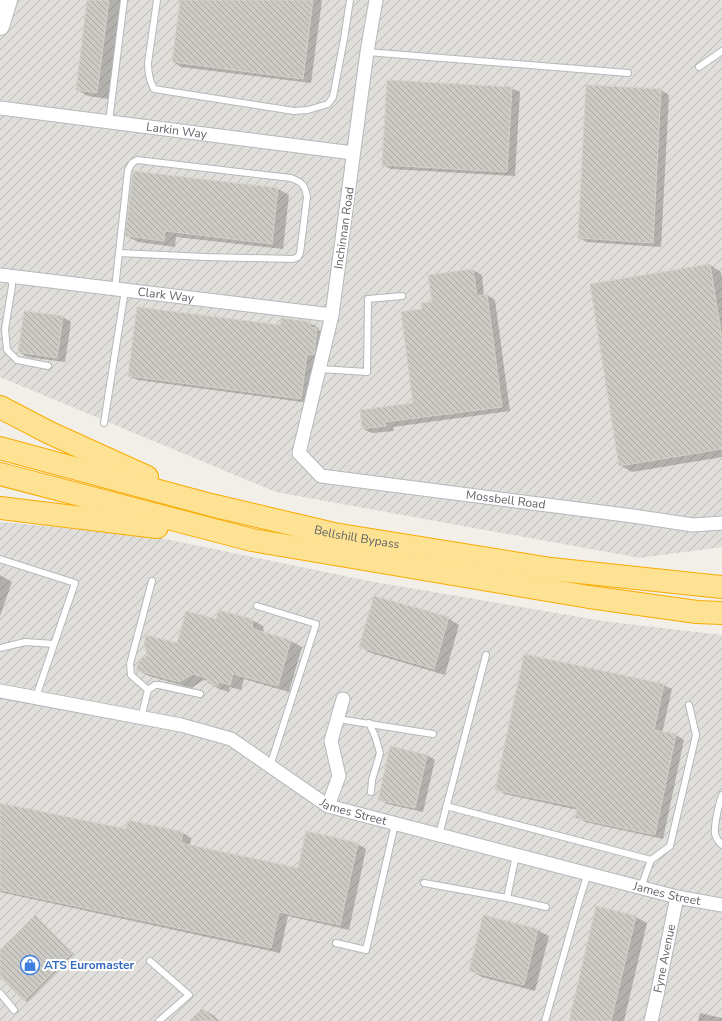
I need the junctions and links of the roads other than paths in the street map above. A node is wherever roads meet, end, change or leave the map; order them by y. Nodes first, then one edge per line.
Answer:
1 (8, 0) edge
2 (124, 0) edge
3 (157, 0) edge
4 (350, 0) edge
5 (376, 0) edge
6 (0, 26) edge
7 (722, 51) edge
8 (367, 52) junction
9 (699, 67) dead end
10 (628, 73) dead end
11 (0, 108) edge
12 (109, 122) junction
13 (353, 153) junction
14 (119, 253) junction
15 (6, 275) edge
16 (120, 289) junction
17 (402, 296) dead end
18 (332, 316) junction
19 (48, 366) dead end
20 (320, 369) junction
21 (0, 407) edge
22 (104, 423) dead end
23 (0, 448) edge
24 (299, 453) joint
25 (0, 474) edge
26 (211, 505) junction
27 (0, 508) edge
28 (722, 523) edge
29 (252, 540) junction
30 (0, 559) edge
31 (722, 580) edge
32 (152, 582) dead end
33 (678, 583) junction
34 (722, 587) edge
35 (258, 606) dead end
36 (722, 615) edge
37 (54, 644) junction
38 (0, 648) edge
39 (486, 655) dead end
40 (148, 690) junction
41 (0, 691) edge
42 (200, 694) dead end
43 (36, 697) junction
44 (343, 699) dead end
45 (689, 705) dead end
46 (141, 718) junction
47 (338, 718) junction
48 (369, 723) junction
49 (433, 734) dead end
50 (270, 766) junction
51 (371, 792) dead end
52 (722, 795) edge
53 (328, 806) junction
54 (446, 806) junction
55 (395, 824) junction
56 (439, 835) junction
57 (722, 845) edge
58 (516, 855) junction
59 (651, 860) junction
60 (588, 873) junction
61 (424, 883) dead end
62 (641, 887) junction
63 (677, 897) junction
64 (507, 898) junction
65 (722, 905) edge
66 (546, 907) dead end
67 (336, 943) dead end
68 (150, 961) dead end
69 (0, 993) edge
70 (14, 1010) dead end
71 (159, 1021) edge
72 (545, 1021) edge
73 (651, 1021) edge

1 - 6 street
2 - 12 lane
3 - 4 lane
5 - 8 street, Inchinnan Road
7 - 9 lane
8 - 10 lane
8 - 13 street, Inchinnan Road
11 - 12 street, Larkin Way
12 - 13 street, Larkin Way
13 - 18 street, Inchinnan Road
14 - 14 lane
14 - 16 lane
15 - 16 street, Clark Way
15 - 19 lane
16 - 18 street, Clark Way
16 - 22 lane
17 - 20 lane
18 - 20 street, Inchinnan Road
20 - 24 street, Inchinnan Road
21 - 26 highway
23 - 26 highway, Bellshill Bypass
24 - 28 street, Mossbell Road
25 - 29 highway, Bellshill Bypass
26 - 33 highway, Bellshill Bypass
27 - 29 highway
29 - 36 highway, Bellshill Bypass
30 - 37 lane
31 - 33 highway
32 - 40 lane
33 - 34 highway, Bellshill Bypass
35 - 50 lane
37 - 38 lane
37 - 43 lane
39 - 54 lane
40 - 42 lane
40 - 46 lane
41 - 43 street, James Street
43 - 46 street, James Street
44 - 47 street
45 - 59 lane
46 - 50 street, James Street
47 - 48 lane
47 - 53 street
48 - 49 lane
48 - 51 lane
50 - 53 street, James Street
52 - 57 lane
53 - 55 street, James Street
54 - 56 lane
54 - 59 lane
55 - 56 street, James Street
55 - 67 lane
56 - 58 street, James Street
58 - 60 street, James Street
58 - 64 lane
59 - 62 lane
60 - 62 street, James Street
60 - 72 lane
61 - 64 lane
62 - 63 street, James Street
63 - 65 street, James Street
63 - 73 street, Fyne Avenue
64 - 66 lane
68 - 71 lane
69 - 70 lane

